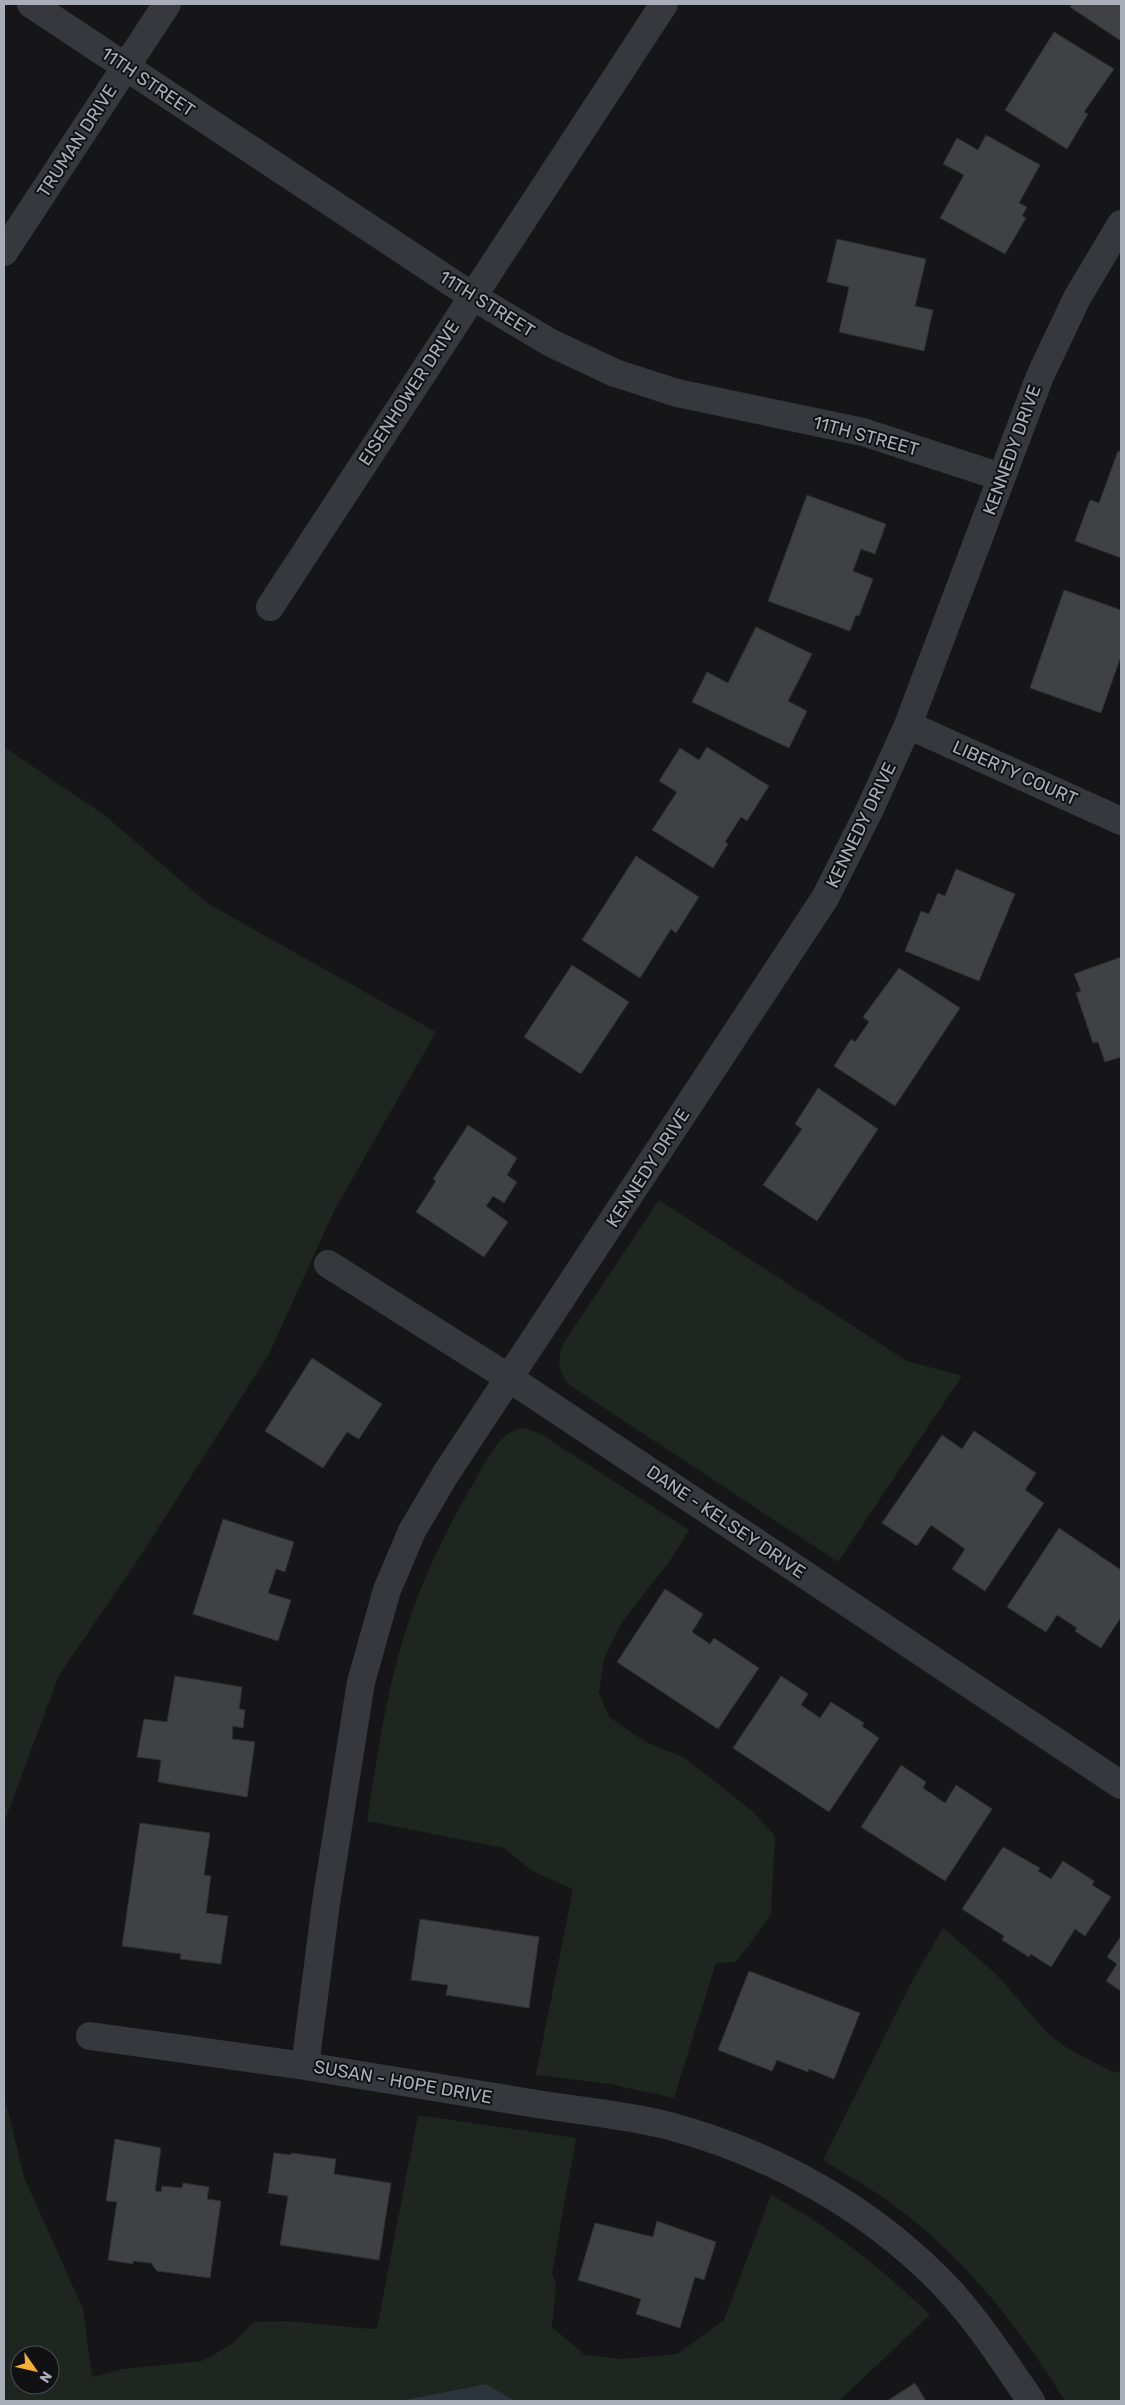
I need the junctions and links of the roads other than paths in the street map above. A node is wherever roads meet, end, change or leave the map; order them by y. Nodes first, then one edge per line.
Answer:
1 (31, 4) edge
2 (167, 4) edge
3 (664, 4) edge
4 (126, 67) junction
5 (1121, 224) edge
6 (4, 252) edge
7 (472, 296) junction
8 (1001, 477) junction
9 (270, 607) dead end
10 (908, 725) junction
11 (1121, 821) edge
12 (328, 1264) dead end
13 (509, 1378) junction
14 (1121, 1785) edge
15 (90, 2036) dead end
16 (305, 2066) junction
17 (1031, 2401) edge

1 - 4 street, 11TH STREET
2 - 4 street, TRUMAN DRIVE
3 - 7 street, EISENHOWER DRIVE
4 - 6 street, TRUMAN DRIVE
4 - 7 street, 11TH STREET
5 - 8 street, KENNEDY DRIVE
7 - 8 street, 11TH STREET
7 - 9 street, EISENHOWER DRIVE
8 - 10 street, KENNEDY DRIVE
10 - 11 street, LIBERTY COURT
10 - 13 street, KENNEDY DRIVE
12 - 13 street, DANE - KELSEY DRIVE
13 - 14 street, DANE - KELSEY DRIVE
13 - 16 street, SUSAN - HOPE DRIVE
15 - 16 street
16 - 17 street, SUSAN - HOPE DRIVE

